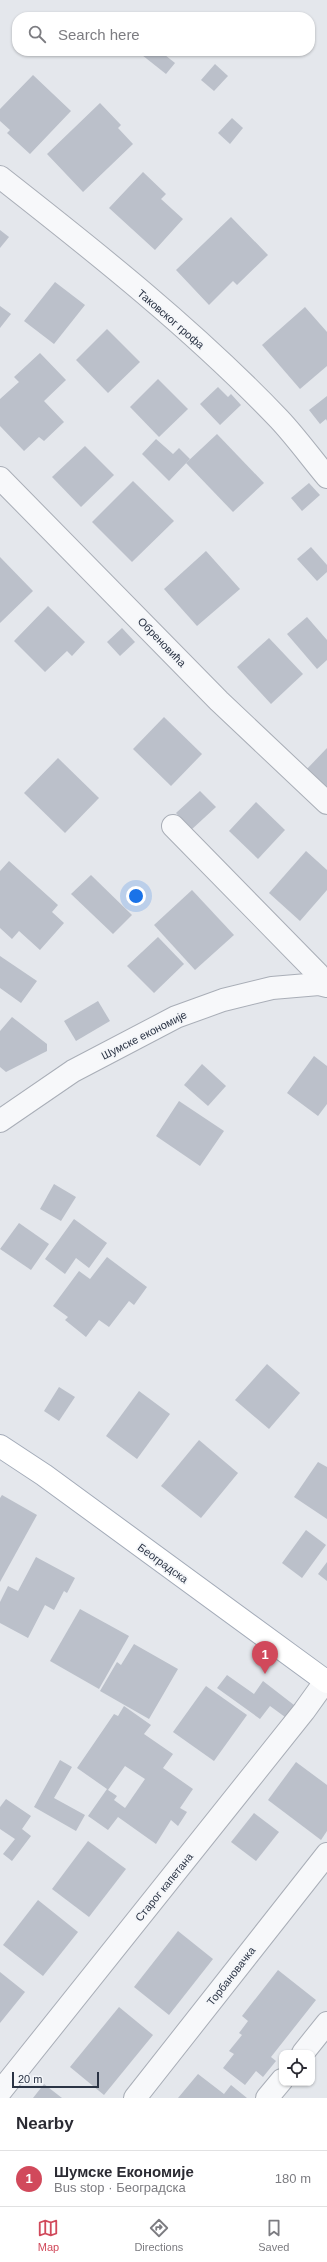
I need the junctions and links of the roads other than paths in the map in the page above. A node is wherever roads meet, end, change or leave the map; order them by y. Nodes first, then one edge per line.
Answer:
1 (0, 178) edge
2 (327, 477) edge
3 (0, 478) edge
4 (327, 803) edge
5 (173, 826) dead end
6 (323, 976) edge
7 (3, 1114) edge
8 (0, 1446) edge
9 (327, 1681) edge
10 (327, 1854) edge
11 (327, 2023) edge
12 (305, 2050) edge
13 (279, 2084) edge
14 (0, 2092) edge
15 (135, 2098) edge
16 (267, 2098) edge

1 - 2 street, Таковског грофа
3 - 4 street, Обреновића
5 - 6 street
6 - 7 street, Шумске економије
8 - 9 main road, Београдска
9 - 14 street, Старог капетана
10 - 15 street, Торбановачка
11 - 12 street
13 - 16 street

